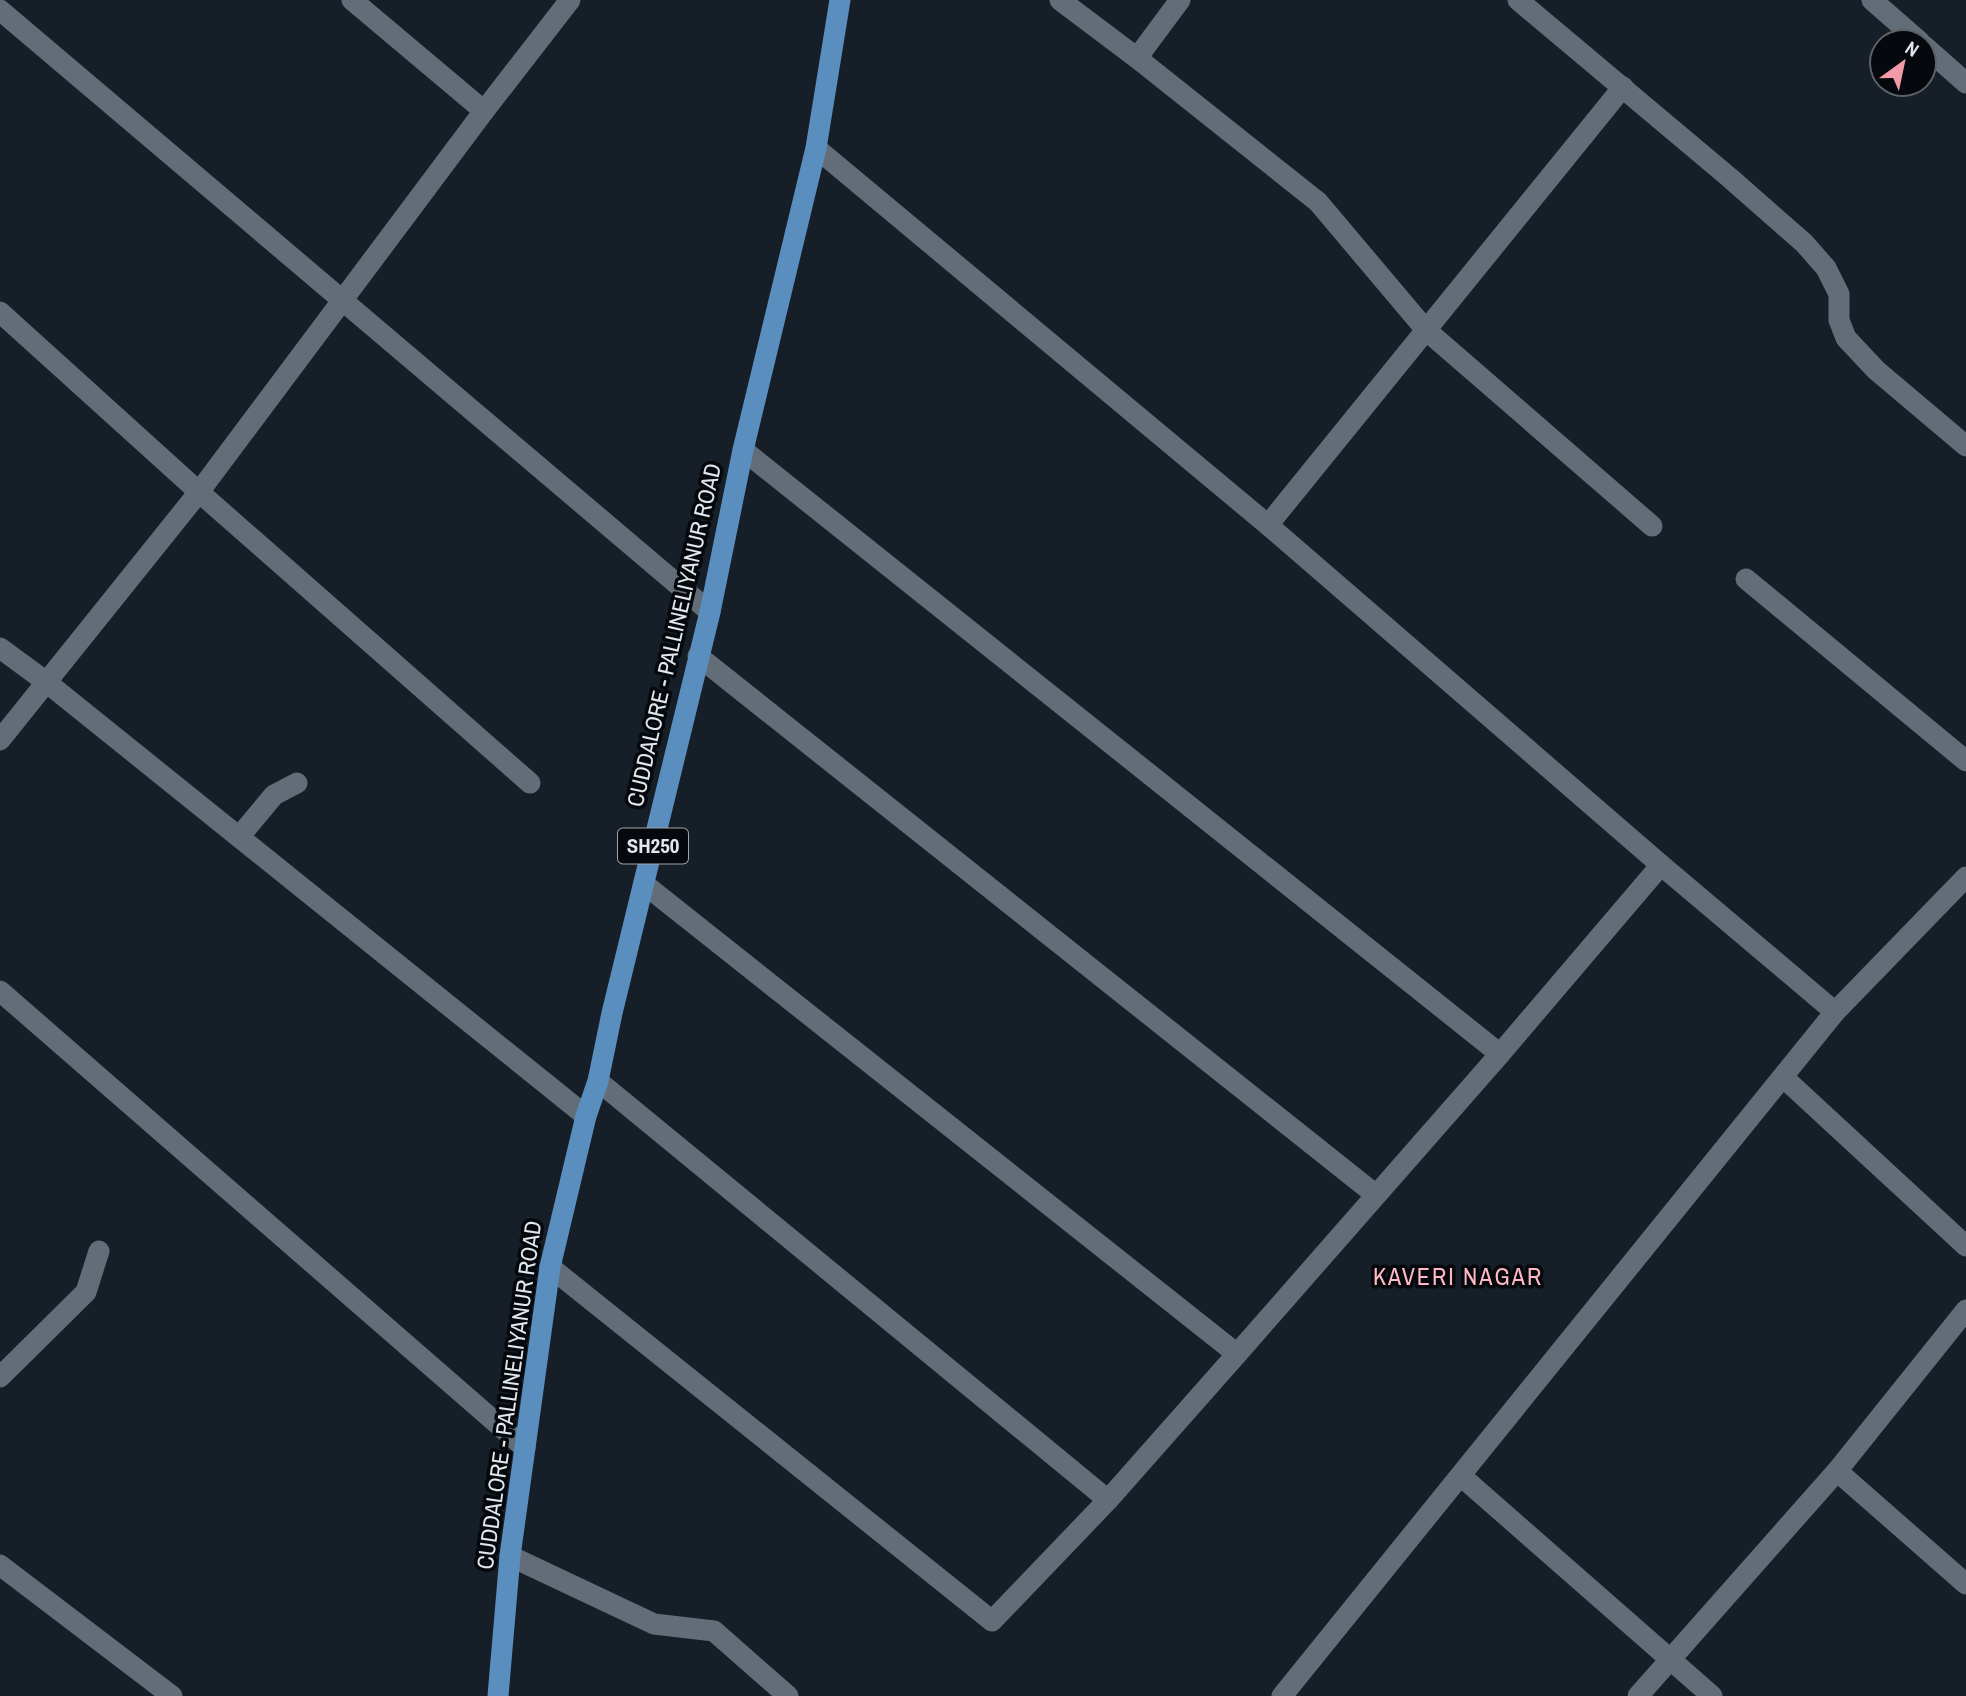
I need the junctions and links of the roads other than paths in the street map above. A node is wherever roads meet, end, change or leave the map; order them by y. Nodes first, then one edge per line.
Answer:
1 (352, 0) edge
2 (570, 0) edge
3 (840, 0) edge
4 (1060, 0) edge
5 (1180, 0) edge
6 (1518, 0) edge
7 (1872, 0) edge
8 (0, 10) edge
9 (1904, 28) edge
10 (1137, 58) junction
11 (1938, 58) edge
12 (1966, 83) edge
13 (1623, 87) junction
14 (484, 111) junction
15 (816, 149) junction
16 (341, 300) junction
17 (0, 312) edge
18 (1426, 330) junction
19 (1966, 446) edge
20 (743, 450) junction
21 (199, 492) junction
22 (1268, 525) junction
23 (1652, 526) dead end
24 (1746, 579) dead end
25 (710, 612) junction
26 (0, 648) edge
27 (698, 656) junction
28 (46, 681) junction
29 (0, 740) edge
30 (1966, 761) edge
31 (297, 783) dead end
32 (530, 783) dead end
33 (239, 837) junction
34 (1661, 865) junction
35 (1966, 877) edge
36 (644, 884) junction
37 (0, 991) edge
38 (1835, 1012) junction
39 (1500, 1054) junction
40 (1784, 1078) junction
41 (598, 1082) junction
42 (586, 1116) junction
43 (1376, 1195) junction
44 (1966, 1246) edge
45 (99, 1251) dead end
46 (550, 1267) junction
47 (1966, 1310) edge
48 (1237, 1354) junction
49 (0, 1377) edge
50 (525, 1448) junction
51 (1837, 1471) junction
52 (1461, 1476) junction
53 (1108, 1500) junction
54 (510, 1556) junction
55 (0, 1565) edge
56 (1966, 1584) edge
57 (1670, 1661) junction
58 (173, 1696) edge
59 (498, 1696) edge
60 (788, 1696) edge
61 (1282, 1696) edge
62 (1638, 1696) edge
63 (1712, 1696) edge

1 - 14 street
2 - 14 street
3 - 15 main road, CUDDALORE - PALLINELIYANUR ROAD / SH250
4 - 10 street
5 - 10 street
6 - 13 street
7 - 9 street
8 - 16 street
10 - 18 street
11 - 12 street
13 - 18 street
13 - 19 street
14 - 16 street
15 - 20 main road, CUDDALORE - PALLINELIYANUR ROAD / SH250
15 - 22 street
16 - 21 street
16 - 25 street
17 - 21 street
18 - 22 street
18 - 23 street
20 - 25 main road, CUDDALORE - PALLINELIYANUR ROAD / SH250
20 - 39 street
21 - 28 street
21 - 32 street
22 - 34 street
24 - 30 street
25 - 27 main road, CUDDALORE - PALLINELIYANUR ROAD / SH250
26 - 28 street
27 - 36 main road, CUDDALORE - PALLINELIYANUR ROAD / SH250
27 - 43 street
28 - 29 street
28 - 33 street
31 - 33 street
33 - 42 street
34 - 38 street
34 - 39 street
35 - 38 street
36 - 41 main road, CUDDALORE - PALLINELIYANUR ROAD / SH250
36 - 48 street
37 - 50 street
38 - 40 street
39 - 43 street
40 - 44 street
40 - 52 street
41 - 42 main road, CUDDALORE - PALLINELIYANUR ROAD / SH250
41 - 53 street
42 - 46 main road, CUDDALORE - PALLINELIYANUR ROAD / SH250
43 - 48 street
45 - 49 street
46 - 50 main road, CUDDALORE - PALLINELIYANUR ROAD / SH250
46 - 53 street
47 - 51 street
48 - 53 street
50 - 54 main road, CUDDALORE - PALLINELIYANUR ROAD / SH250
51 - 56 street
51 - 57 street
52 - 57 street
52 - 61 street
54 - 59 main road, CUDDALORE - PALLINELIYANUR ROAD / SH250
54 - 60 street
55 - 58 street
57 - 62 street
57 - 63 street

